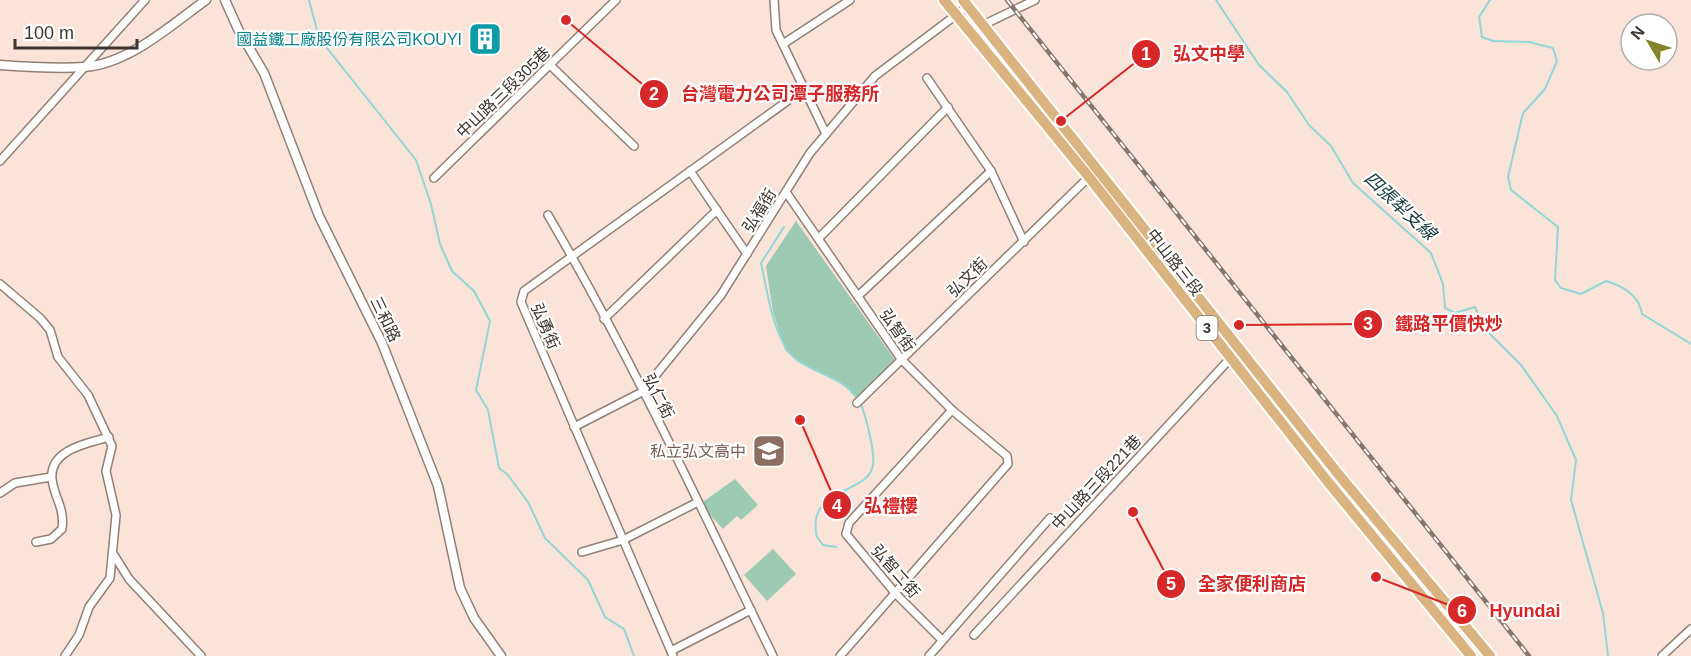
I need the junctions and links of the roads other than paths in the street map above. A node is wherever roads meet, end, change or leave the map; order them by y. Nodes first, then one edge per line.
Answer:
1 (145, 0) edge
2 (206, 0) edge
3 (225, 0) edge
4 (616, 0) edge
5 (774, 0) edge
6 (849, 0) edge
7 (944, 0) edge
8 (1036, 0) edge
9 (965, 3) edge
10 (957, 16) junction
11 (983, 25) junction
12 (783, 44) junction
13 (0, 65) edge
14 (551, 66) junction
15 (86, 67) junction
16 (927, 78) dead end
17 (804, 89) junction
18 (948, 107) junction
19 (826, 134) junction
20 (634, 146) dead end
21 (0, 161) edge
22 (690, 171) junction
23 (991, 171) junction
24 (1093, 174) junction
25 (434, 178) dead end
26 (786, 192) junction
27 (717, 210) junction
28 (548, 215) dead end
29 (819, 238) junction
30 (1024, 242) junction
31 (747, 254) junction
32 (572, 257) junction
33 (0, 284) edge
34 (858, 296) junction
35 (604, 319) junction
36 (1239, 349) junction
37 (901, 359) junction
38 (1231, 359) junction
39 (642, 392) junction
40 (857, 403) dead end
41 (952, 410) junction
42 (574, 427) junction
43 (109, 437) junction
44 (51, 477) junction
45 (0, 493) edge
46 (698, 502) junction
47 (1050, 518) dead end
48 (623, 540) junction
49 (36, 542) dead end
50 (582, 552) dead end
51 (114, 555) junction
52 (896, 594) junction
53 (751, 610) junction
54 (1691, 629) edge
55 (974, 635) dead end
56 (942, 640) junction
57 (672, 654) edge
58 (66, 656) edge
59 (201, 656) edge
60 (501, 656) edge
61 (773, 656) edge
62 (840, 656) edge
63 (928, 656) edge
64 (1471, 656) edge
65 (1490, 656) edge
66 (1662, 656) edge

1 - 15 street
2 - 15 street
3 - 60 street, 三和路
4 - 14 street, 中山路三段305巷
5 - 12 street
6 - 12 street
7 - 10 main road, 中山路三段 / 3
8 - 11 street
9 - 10 street, 弘福街
9 - 11 main road, 中山路三段 / 3
10 - 19 street, 弘福街
10 - 24 main road, 中山路三段 / 3
11 - 24 main road, 中山路三段 / 3
12 - 17 street
13 - 15 street
14 - 20 street
14 - 25 street, 中山路三段305巷
15 - 21 street
16 - 18 street
17 - 19 street
17 - 22 street, 弘勇街
18 - 23 street
18 - 29 street
19 - 26 street, 弘福街
22 - 27 street
22 - 32 street, 弘勇街
23 - 30 street
23 - 34 street
24 - 30 street, 弘文街
24 - 36 main road, 中山路三段 / 3
24 - 38 main road, 中山路三段 / 3
26 - 29 street, 弘智街
26 - 31 street, 弘福街
27 - 31 street
27 - 35 street
28 - 32 street, 弘仁街
29 - 34 street, 弘智街
30 - 37 street, 弘文街
31 - 39 street, 弘福街
32 - 35 street, 弘仁街
32 - 42 street, 弘勇街
33 - 43 street
34 - 37 street, 弘智街
35 - 39 street, 弘仁街
36 - 38 street, 中山路三段221巷
36 - 65 main road, 中山路三段 / 3
37 - 40 street, 弘文街
37 - 41 street, 弘智街
38 - 55 street, 中山路三段221巷
38 - 64 main road, 中山路三段 / 3
39 - 42 street, 弘福街
39 - 46 street, 弘仁街
41 - 52 street, 弘智二街
41 - 52 street, 弘智街
42 - 48 street, 弘勇街
43 - 44 street
43 - 51 street
44 - 45 street
44 - 49 street
46 - 48 street
46 - 53 street, 弘仁街
47 - 56 street
48 - 50 street
48 - 57 street, 弘勇街
51 - 58 street
51 - 59 street
52 - 56 street, 弘智二街
52 - 62 street
53 - 57 street
53 - 61 street, 弘仁街
54 - 66 street
56 - 63 street

